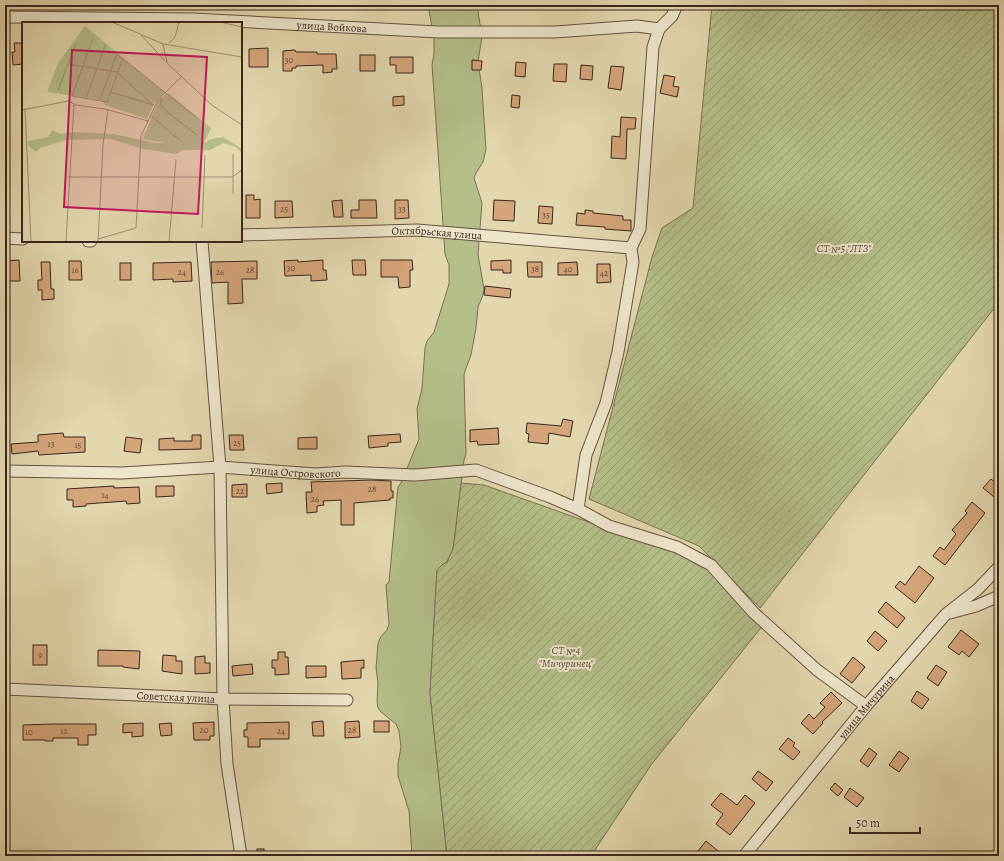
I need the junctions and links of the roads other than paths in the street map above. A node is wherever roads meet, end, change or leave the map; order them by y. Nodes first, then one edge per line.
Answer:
1 (677, 5) edge
2 (5, 17) edge
3 (659, 29) junction
4 (242, 235) edge
5 (5, 238) edge
6 (22, 239) edge
7 (202, 242) edge
8 (631, 248) junction
9 (220, 467) junction
10 (5, 471) edge
11 (578, 509) junction
12 (999, 567) edge
13 (999, 596) edge
14 (946, 614) junction
15 (5, 689) edge
16 (223, 699) junction
17 (347, 700) dead end
18 (866, 706) junction
19 (241, 856) edge
20 (744, 856) edge

1 - 3 street
2 - 3 street, улица Войкова
3 - 8 street
4 - 8 street, Октябрьская улица
5 - 6 street
7 - 9 street
8 - 11 street
9 - 10 street, улица Островского
9 - 11 street, улица Островского
9 - 16 street
11 - 18 street, улица Островского
12 - 14 street, улица Мичурина
13 - 14 street
14 - 18 street, улица Мичурина
15 - 16 street, Советская улица
16 - 17 street, Советская улица
16 - 19 street
18 - 20 street, улица Мичурина

